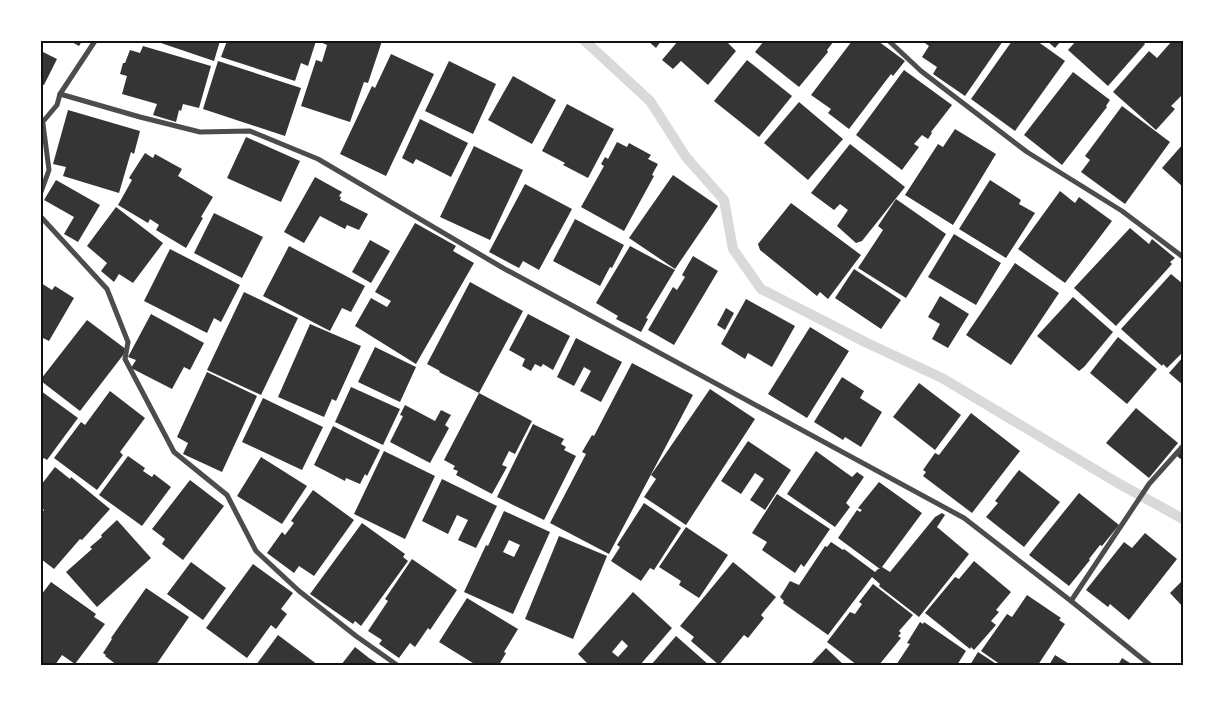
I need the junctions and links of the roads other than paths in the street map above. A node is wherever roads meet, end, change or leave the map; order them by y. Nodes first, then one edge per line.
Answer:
1 (95, 41) edge
2 (889, 41) edge
3 (60, 94) junction
4 (42, 124) edge
5 (41, 192) edge
6 (41, 217) edge
7 (1183, 257) edge
8 (1183, 446) edge
9 (1071, 600) junction
10 (397, 665) edge
11 (1150, 665) edge

1 - 3 street
2 - 7 street
3 - 4 street
3 - 9 street
4 - 5 street
6 - 10 street
8 - 9 street
9 - 11 street

